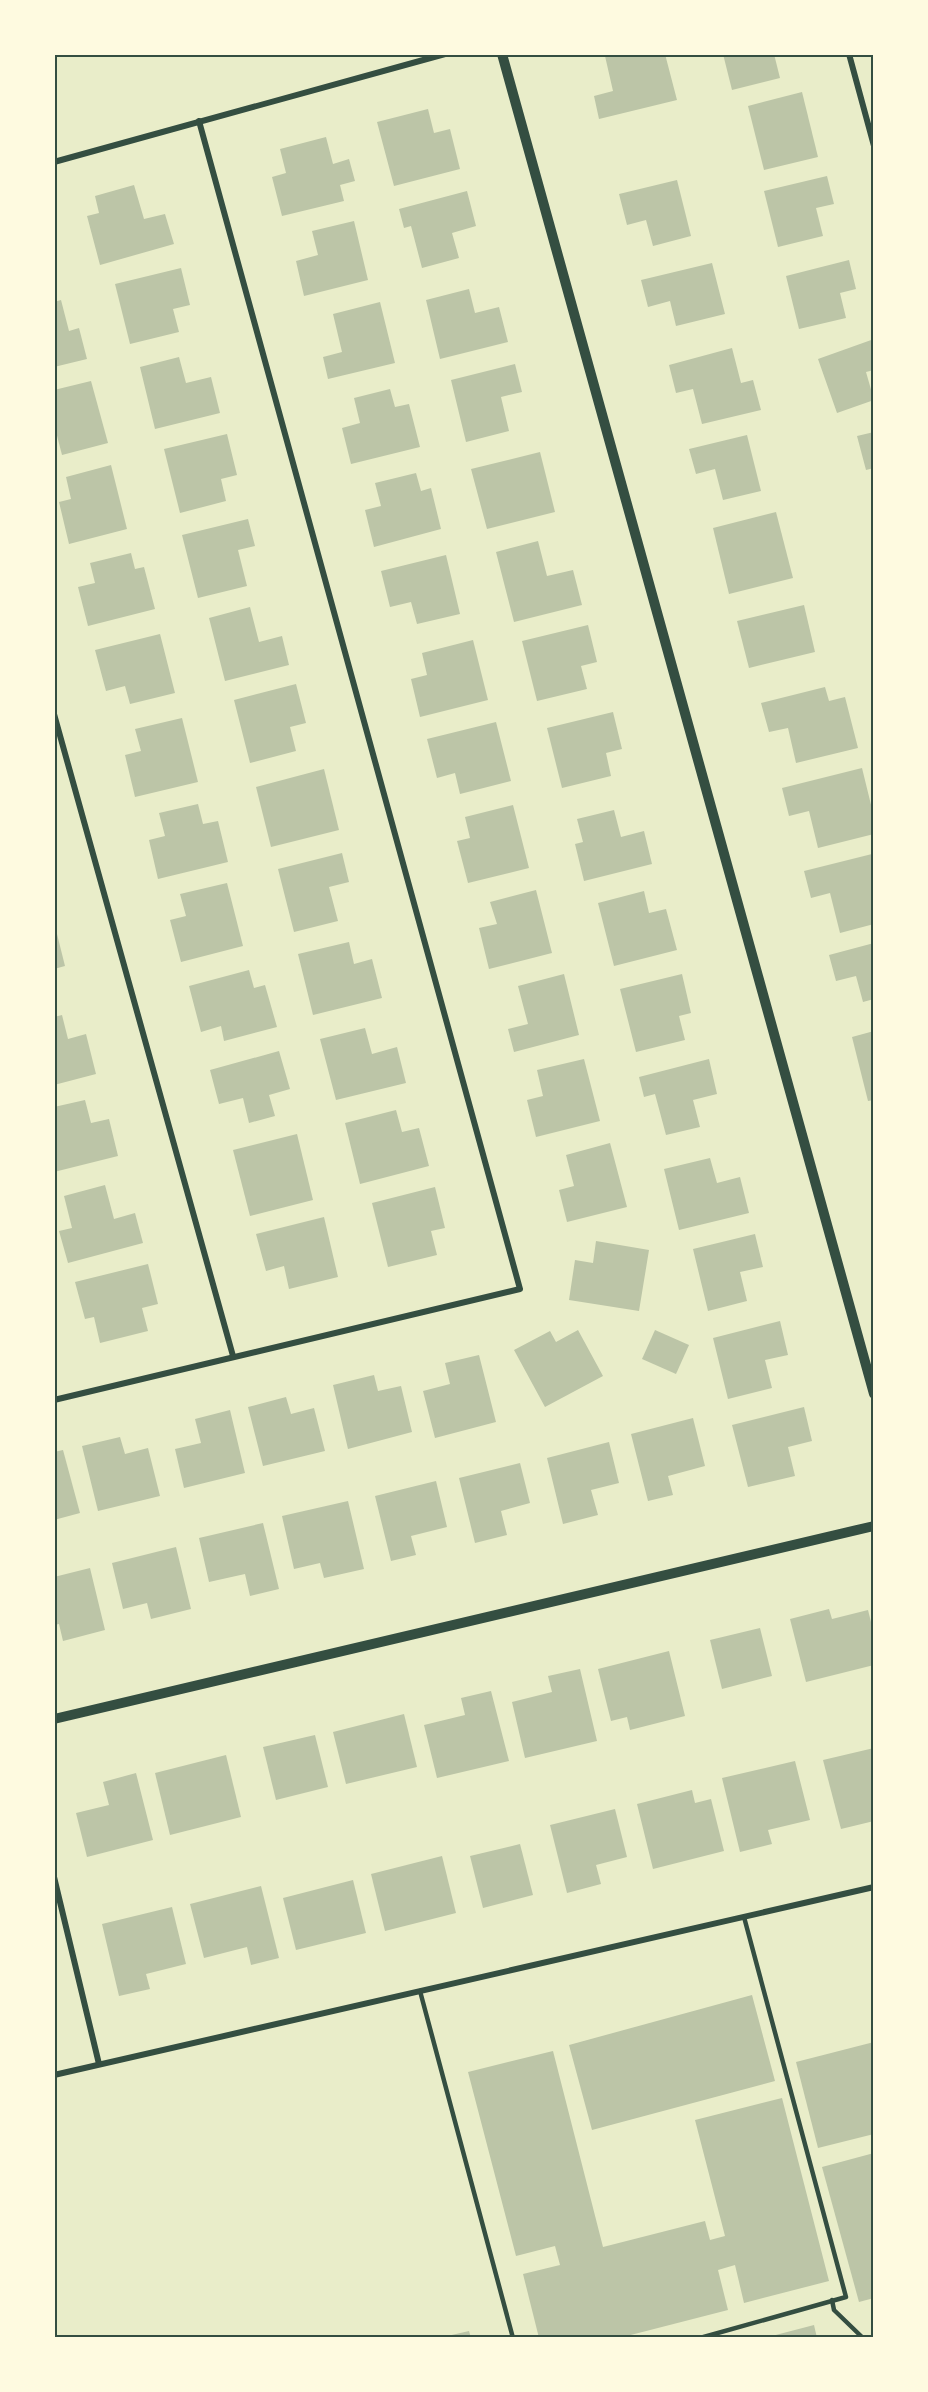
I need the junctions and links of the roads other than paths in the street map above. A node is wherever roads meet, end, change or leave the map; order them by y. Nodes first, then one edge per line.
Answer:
1 (445, 54) edge
2 (502, 54) edge
3 (849, 54) edge
4 (199, 121) junction
5 (874, 146) edge
6 (54, 162) edge
7 (54, 714) edge
8 (233, 1356) junction
9 (874, 1394) edge
10 (54, 1400) edge
11 (874, 1526) edge
12 (54, 1719) edge
13 (54, 1877) edge
14 (874, 1887) edge
15 (744, 1917) junction
16 (420, 1991) junction
17 (99, 2064) junction
18 (54, 2075) edge
19 (832, 2300) junction
20 (513, 2338) edge
21 (700, 2338) edge
22 (862, 2338) edge

1 - 4 street
2 - 9 street
3 - 5 street
4 - 6 street
4 - 8 street
7 - 8 street
8 - 10 street
11 - 12 street
13 - 17 street
14 - 15 street
15 - 16 street
15 - 19 lane
16 - 17 street
16 - 20 lane
17 - 18 street
19 - 21 lane
19 - 22 lane

